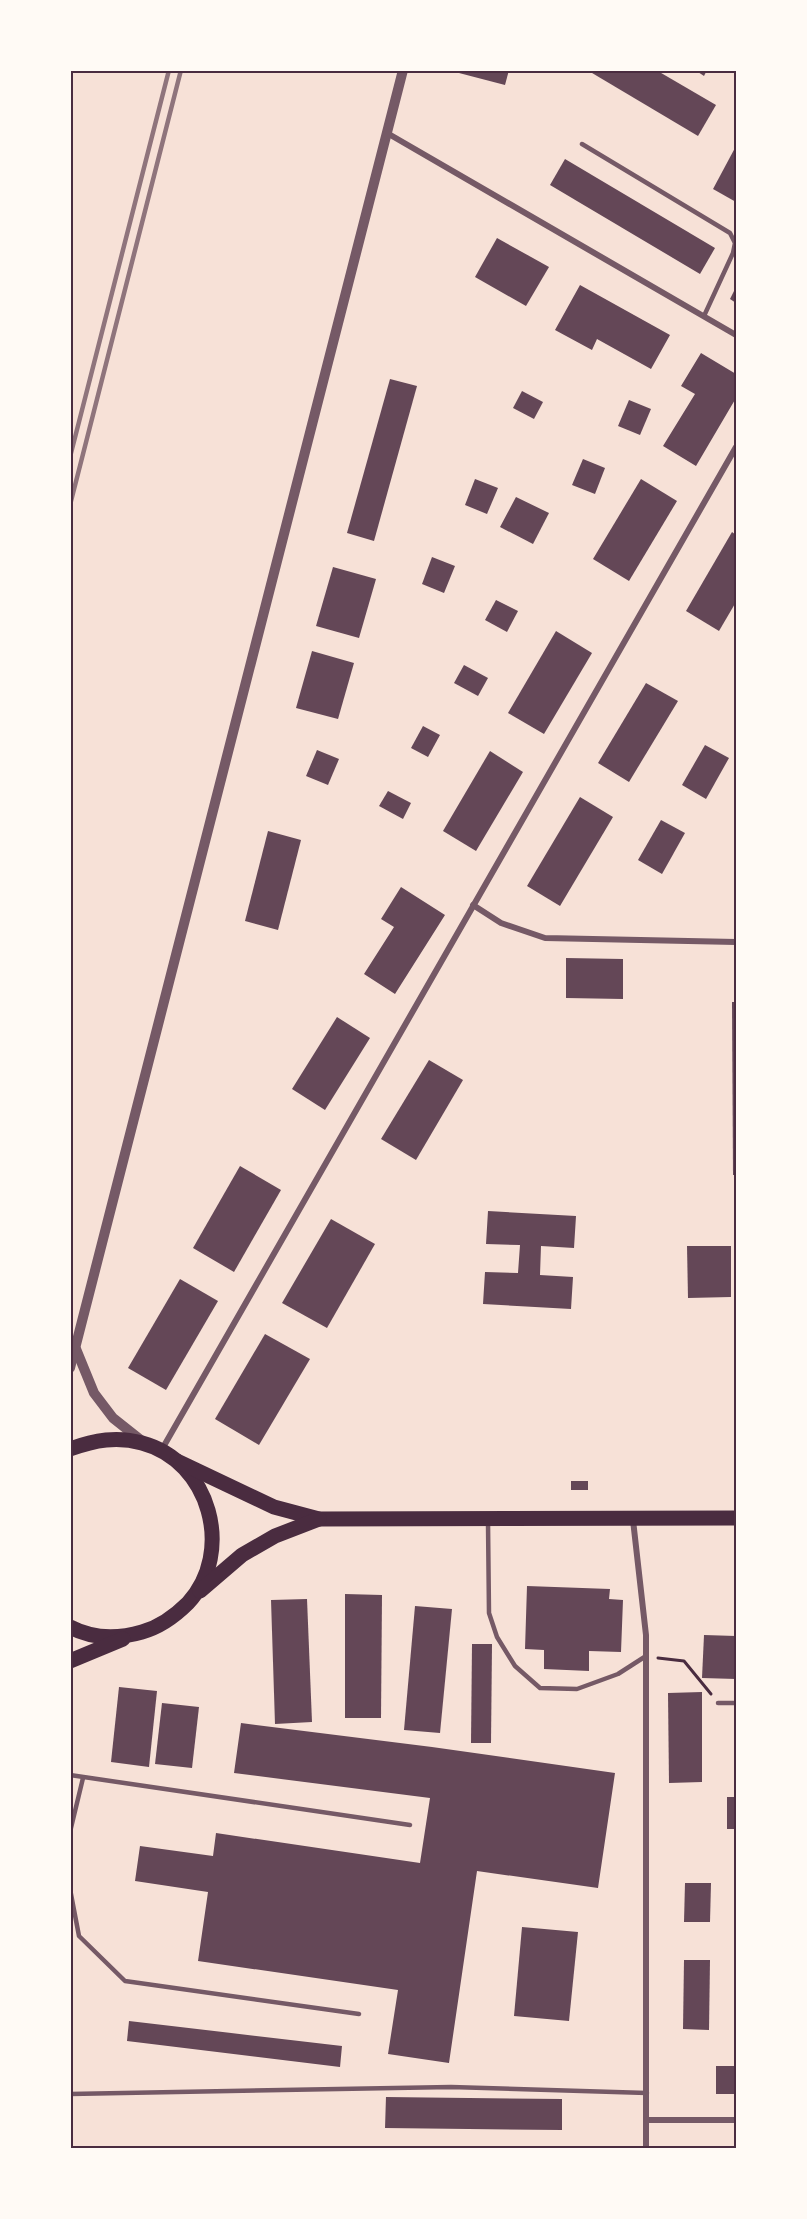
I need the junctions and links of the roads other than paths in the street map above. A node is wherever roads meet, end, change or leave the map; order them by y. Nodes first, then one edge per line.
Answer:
1 (403, 70) edge
2 (387, 133) junction
3 (582, 144) dead end
4 (704, 316) junction
5 (736, 335) edge
6 (736, 447) edge
7 (474, 904) junction
8 (736, 942) edge
9 (76, 1348) junction
10 (70, 1368) edge
11 (145, 1444) junction
12 (70, 1449) edge
13 (161, 1451) junction
14 (177, 1461) junction
15 (633, 1518) junction
16 (736, 1518) edge
17 (319, 1519) junction
18 (488, 1519) junction
19 (192, 1598) junction
20 (70, 1627) edge
21 (131, 1635) junction
22 (646, 1656) junction
23 (70, 1661) edge
24 (718, 1703) road end
25 (736, 1703) edge
26 (70, 1775) edge
27 (83, 1778) junction
28 (410, 1825) dead end
29 (70, 1832) edge
30 (70, 1889) edge
31 (358, 2014) dead end
32 (646, 2093) junction
33 (70, 2094) edge
34 (646, 2120) junction
35 (736, 2120) edge
36 (646, 2148) edge

1 - 2 street
2 - 4 street
2 - 9 street
3 - 4 lane
4 - 5 street
6 - 7 street
7 - 8 street
7 - 13 street
9 - 10 street
9 - 11 street
11 - 12 main road
11 - 13 main road
13 - 14 main road
14 - 17 main road
14 - 19 main road
15 - 16 main road
15 - 18 main road
15 - 22 street
17 - 18 main road
17 - 19 main road
18 - 22 lane
19 - 21 main road
20 - 21 main road
21 - 23 main road
22 - 32 street
24 - 25 lane
26 - 27 lane
27 - 28 lane
27 - 29 lane
30 - 31 lane
32 - 33 lane
32 - 34 street
34 - 35 street
34 - 36 street

